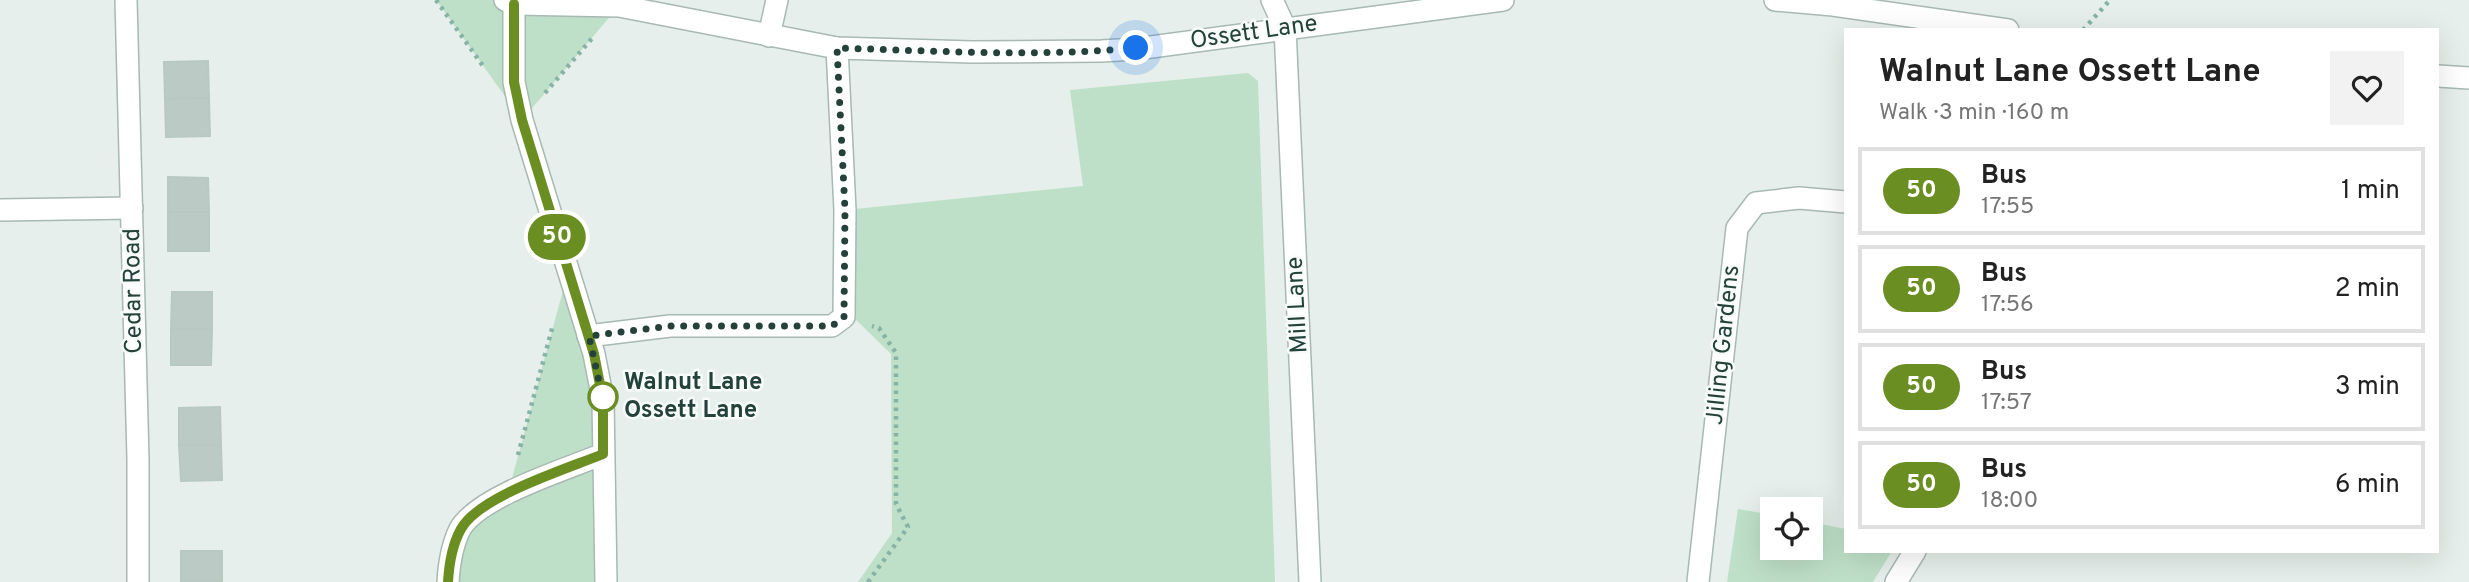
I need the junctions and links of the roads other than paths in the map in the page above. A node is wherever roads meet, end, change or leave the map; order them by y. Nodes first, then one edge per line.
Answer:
1 (126, 0) edge
2 (777, 0) edge
3 (1272, 0) edge
4 (1503, 0) edge
5 (1775, 0) edge
6 (510, 2) edge
7 (1885, 6) edge
8 (1285, 28) junction
9 (1998, 28) edge
10 (769, 36) junction
11 (837, 48) junction
12 (2439, 76) edge
13 (2469, 78) edge
14 (1844, 202) edge
15 (132, 208) junction
16 (0, 210) edge
17 (589, 336) junction
18 (603, 454) junction
19 (1914, 553) edge
20 (138, 582) edge
21 (448, 582) edge
22 (607, 582) edge
23 (1310, 582) edge
24 (1698, 582) edge
25 (1896, 582) edge

1 - 15 street, Cedar Road
2 - 10 street
3 - 8 street
4 - 8 street, Ossett Lane
5 - 7 street
6 - 10 street, Ossett Lane
6 - 17 street
7 - 9 street
8 - 11 street, Ossett Lane
8 - 23 street, Mill Lane
10 - 11 street, Ossett Lane
11 - 17 street
12 - 13 street
14 - 24 street, Jilling Gardens
15 - 16 street
15 - 20 street, Cedar Road
17 - 18 street
18 - 21 street
18 - 22 street
19 - 25 street

